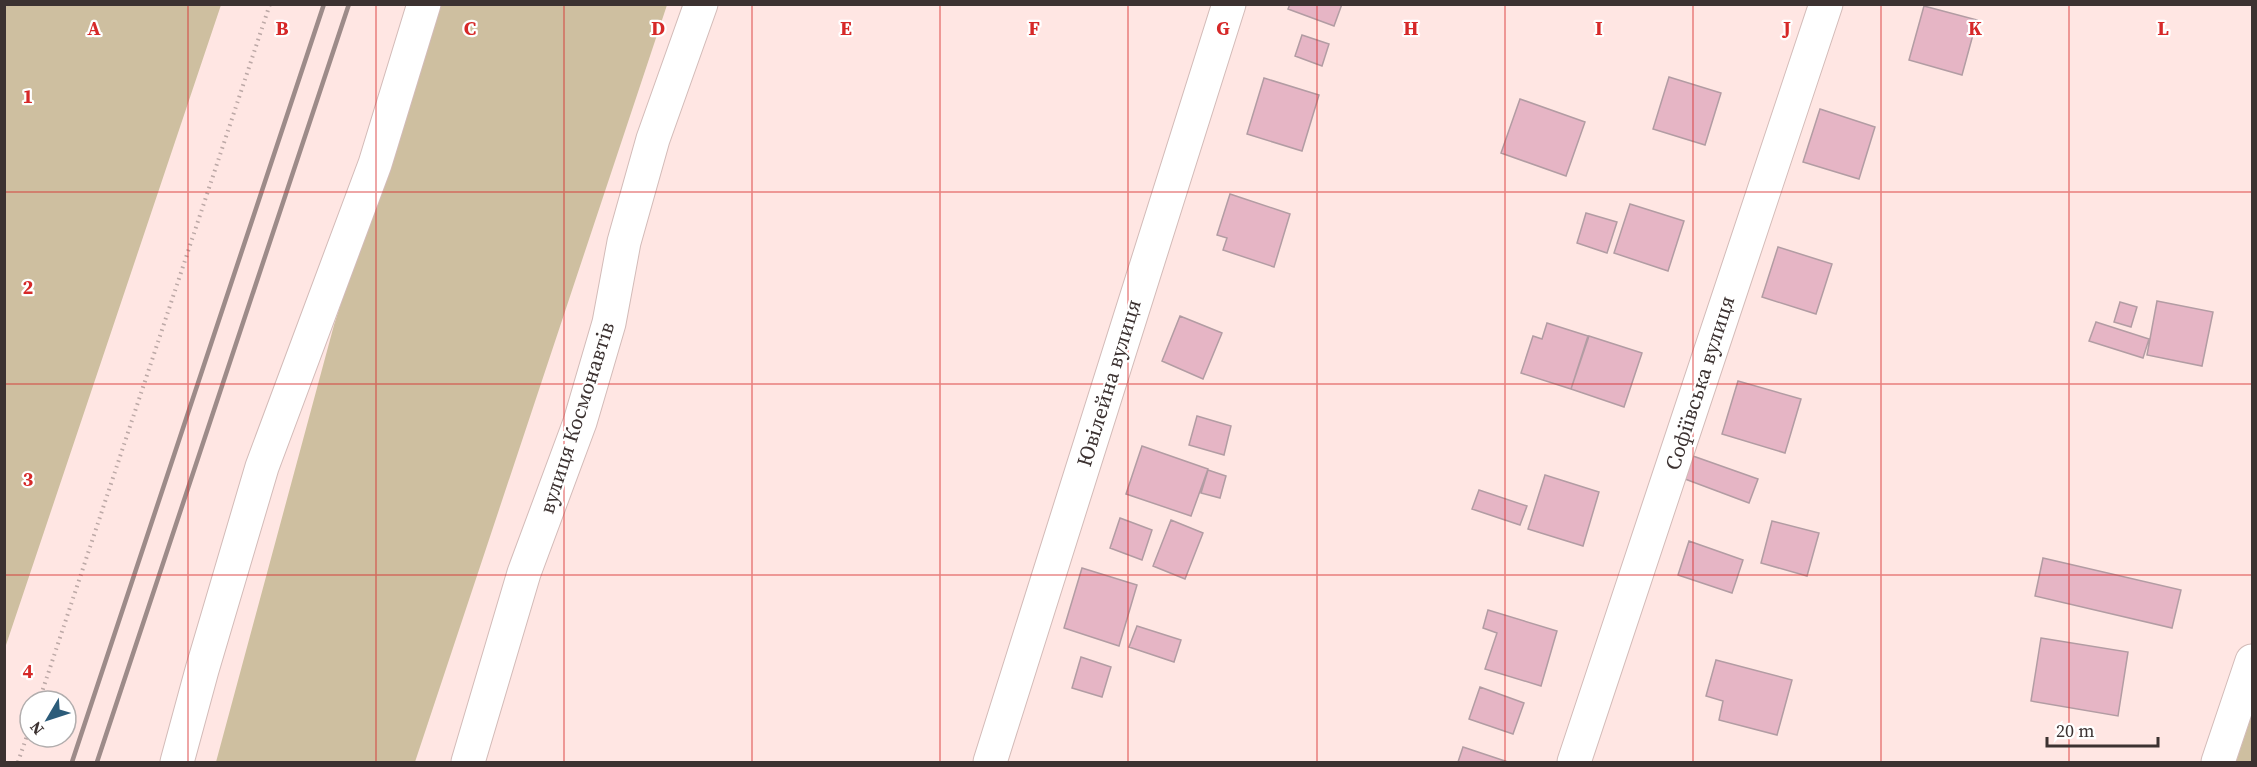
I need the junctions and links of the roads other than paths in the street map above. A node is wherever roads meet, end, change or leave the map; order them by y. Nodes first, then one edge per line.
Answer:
1 (424, 4) edge
2 (701, 4) edge
3 (1229, 4) edge
4 (1826, 4) edge
5 (2253, 661) edge
6 (177, 762) edge
7 (468, 762) edge
8 (990, 762) edge
9 (1574, 762) edge
10 (2218, 762) edge

1 - 6 street
2 - 7 street, вулиця Космонавтів
3 - 8 street, Ювілейна вулиця
4 - 9 street, Софіївська вулиця
5 - 10 street

